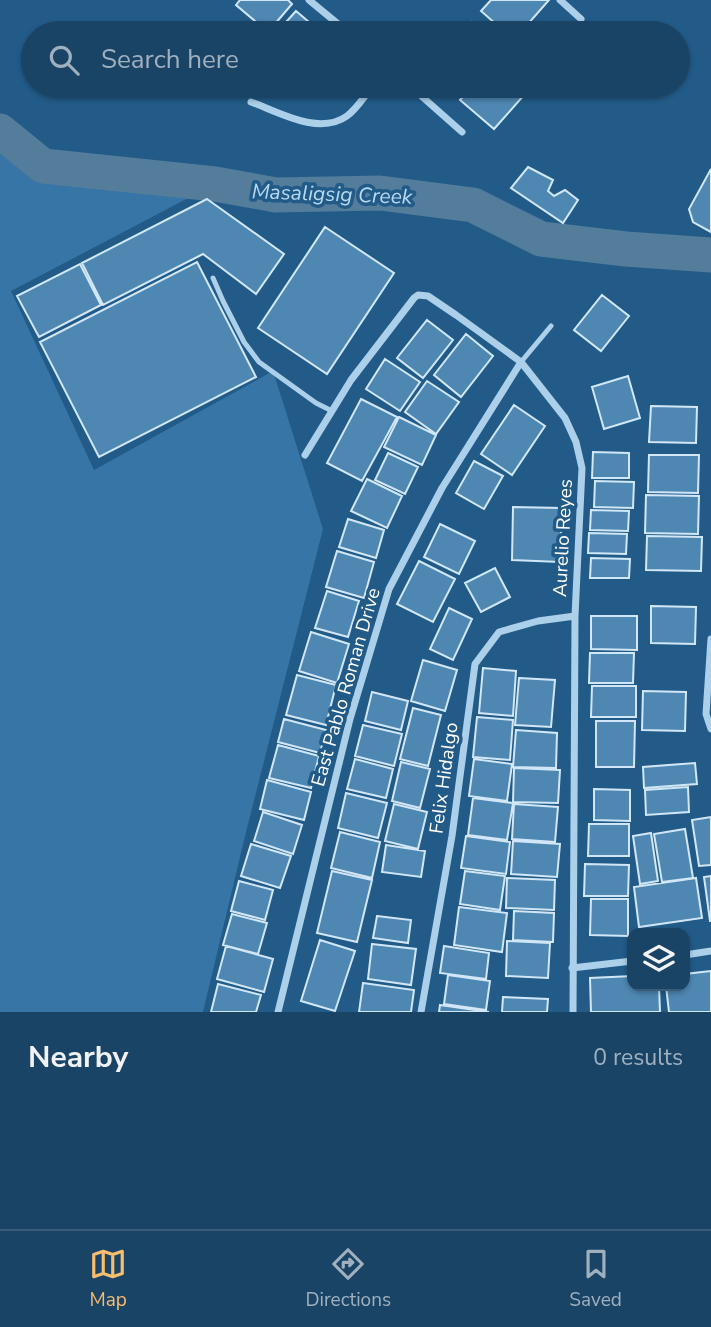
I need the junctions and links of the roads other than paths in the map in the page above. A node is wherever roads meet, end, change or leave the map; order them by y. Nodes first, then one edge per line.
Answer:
1 (309, 0) edge
2 (560, 0) edge
3 (581, 19) dead end
4 (334, 21) edge
5 (363, 98) edge
6 (424, 98) edge
7 (251, 102) dead end
8 (463, 132) dead end
9 (213, 278) dead end
10 (551, 326) dead end
11 (521, 362) junction
12 (332, 411) junction
13 (305, 455) dead end
14 (575, 616) junction
15 (711, 639) edge
16 (711, 729) edge
17 (711, 951) edge
18 (690, 954) edge
19 (627, 962) edge
20 (572, 968) junction
21 (278, 1012) edge
22 (421, 1012) edge
23 (573, 1012) edge

1 - 4 street
2 - 3 street
5 - 7 street
6 - 8 street
9 - 12 lane
10 - 11 lane, East Pablo Roman Drive
11 - 12 street, Aurelio Reyes
11 - 14 street, Aurelio Reyes
11 - 21 street, East Pablo Roman Drive
12 - 13 street, Aurelio Reyes
14 - 20 street, Aurelio Reyes
14 - 22 street, Felix Hidalgo
15 - 16 street
17 - 18 street
19 - 20 street
20 - 23 street, Aurelio Reyes

